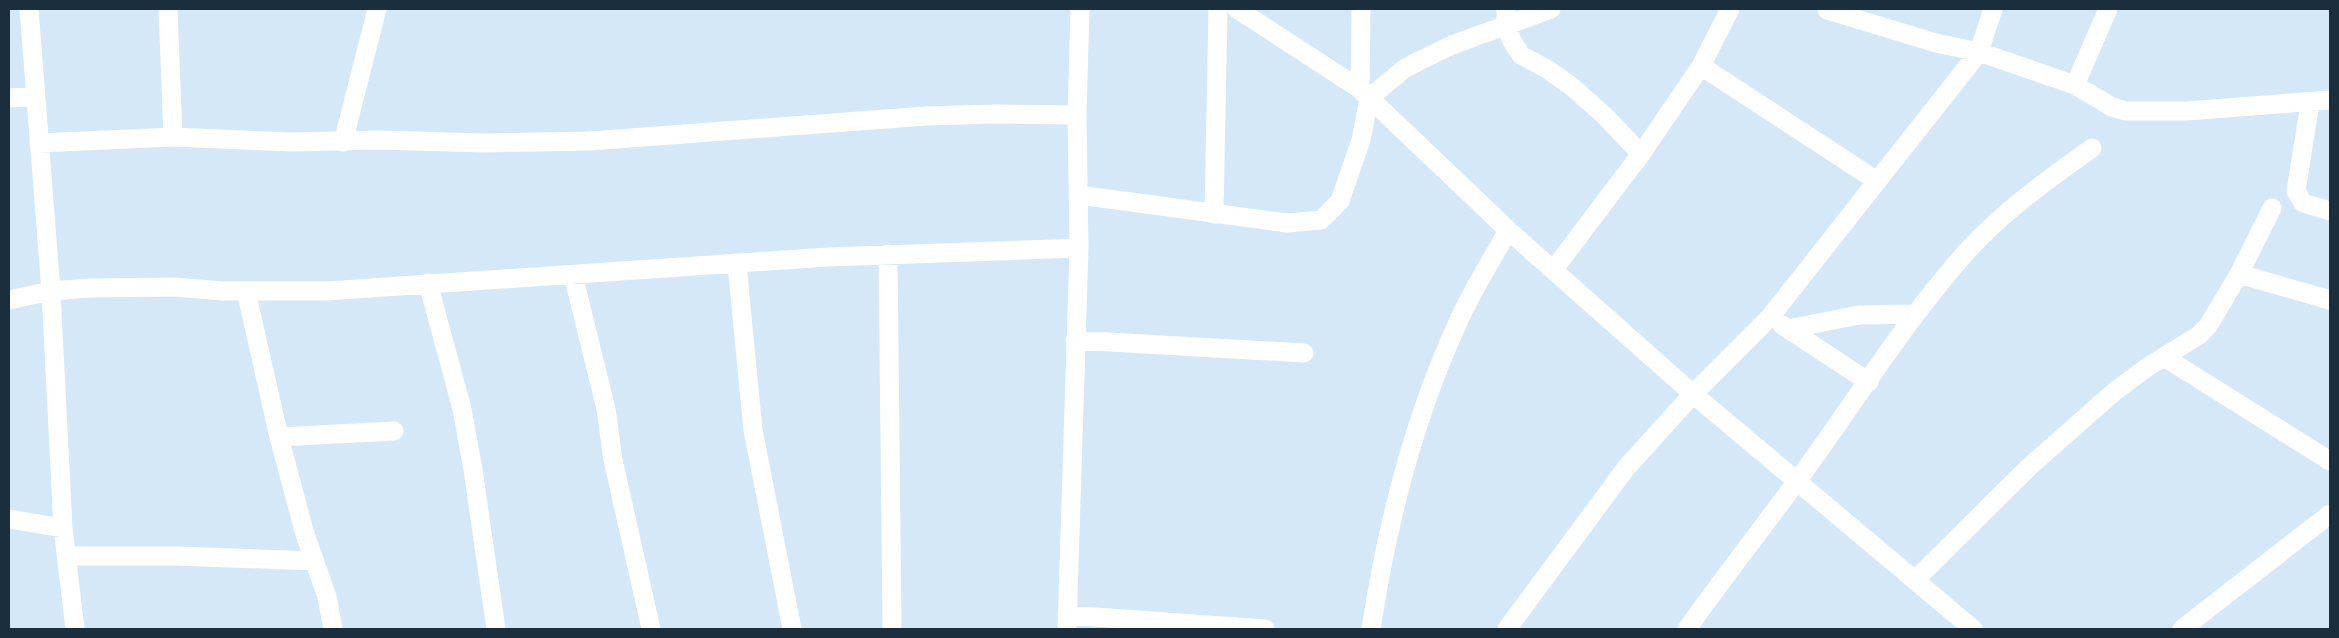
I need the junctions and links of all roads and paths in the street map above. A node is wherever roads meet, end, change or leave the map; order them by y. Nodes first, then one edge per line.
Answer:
1 (29, 9) edge
2 (168, 9) edge
3 (377, 9) edge
4 (1080, 9) edge
5 (1218, 9) edge
6 (1237, 9) edge
7 (1361, 9) edge
8 (1551, 9) edge
9 (1730, 9) edge
10 (1993, 9) edge
11 (2108, 9) edge
12 (1827, 10) dead end
13 (1873, 15) edge
14 (1506, 17) edge
15 (1979, 52) junction
16 (1701, 66) junction
17 (2075, 85) junction
18 (1364, 93) junction
19 (35, 96) junction
20 (9, 98) edge
21 (2330, 100) edge
22 (2310, 102) junction
23 (1077, 115) junction
24 (173, 137) junction
25 (343, 142) junction
26 (38, 143) junction
27 (2092, 148) dead end
28 (1641, 154) junction
29 (1877, 181) junction
30 (1079, 194) junction
31 (2272, 208) dead end
32 (2330, 211) edge
33 (1214, 214) junction
34 (1508, 230) junction
35 (1079, 248) junction
36 (888, 254) junction
37 (737, 265) junction
38 (1554, 269) junction
39 (2239, 274) junction
40 (573, 275) junction
41 (428, 283) junction
42 (246, 291) junction
43 (51, 292) junction
44 (9, 300) edge
45 (2330, 300) edge
46 (1916, 314) junction
47 (1770, 317) junction
48 (1788, 329) junction
49 (1075, 340) junction
50 (1304, 353) dead end
51 (2164, 357) junction
52 (1869, 382) junction
53 (1693, 394) junction
54 (394, 431) dead end
55 (279, 437) junction
56 (2330, 461) edge
57 (1797, 481) junction
58 (2330, 514) edge
59 (9, 519) edge
60 (63, 528) junction
61 (66, 556) junction
62 (315, 561) junction
63 (1915, 580) junction
64 (1067, 622) edge
65 (75, 629) edge
66 (333, 629) edge
67 (496, 629) edge
68 (651, 629) edge
69 (792, 629) edge
70 (892, 629) edge
71 (1266, 629) edge
72 (1371, 629) edge
73 (1507, 629) edge
74 (1687, 629) edge
75 (1972, 629) edge
76 (2182, 629) edge

1 - 19 street
2 - 24 street
3 - 25 street
4 - 23 street
5 - 33 street
6 - 18 street
7 - 18 street
8 - 14 street
9 - 16 street
10 - 15 street
11 - 17 street
12 - 13 street
13 - 15 street
14 - 18 street
14 - 28 street
15 - 17 street
15 - 29 street
16 - 28 street
16 - 29 street
17 - 22 street
18 - 33 street
18 - 34 street
19 - 20 street
19 - 26 street
21 - 22 street
22 - 32 street
23 - 25 street
23 - 30 street
24 - 25 street
24 - 26 street
26 - 43 street
27 - 46 street
28 - 38 street
29 - 47 street
30 - 33 street
30 - 35 street
31 - 39 street
34 - 38 street
34 - 72 street
35 - 36 street
35 - 49 street
36 - 37 street
36 - 70 street
37 - 40 street
37 - 69 street
38 - 53 street
39 - 45 street
39 - 51 street
40 - 41 street
40 - 68 street
41 - 42 street
41 - 67 street
42 - 43 street
42 - 55 street
43 - 44 street
43 - 60 street
46 - 48 street
46 - 52 street
47 - 48 street
47 - 53 street
48 - 52 street
49 - 50 street
49 - 64 street
51 - 56 street
51 - 63 street
52 - 57 street
53 - 57 street
53 - 73 street
54 - 55 street
55 - 62 street
57 - 63 street
57 - 74 street
58 - 76 street
59 - 60 street
60 - 61 street
61 - 62 street
61 - 65 street
62 - 66 street
63 - 75 street
64 - 71 street

